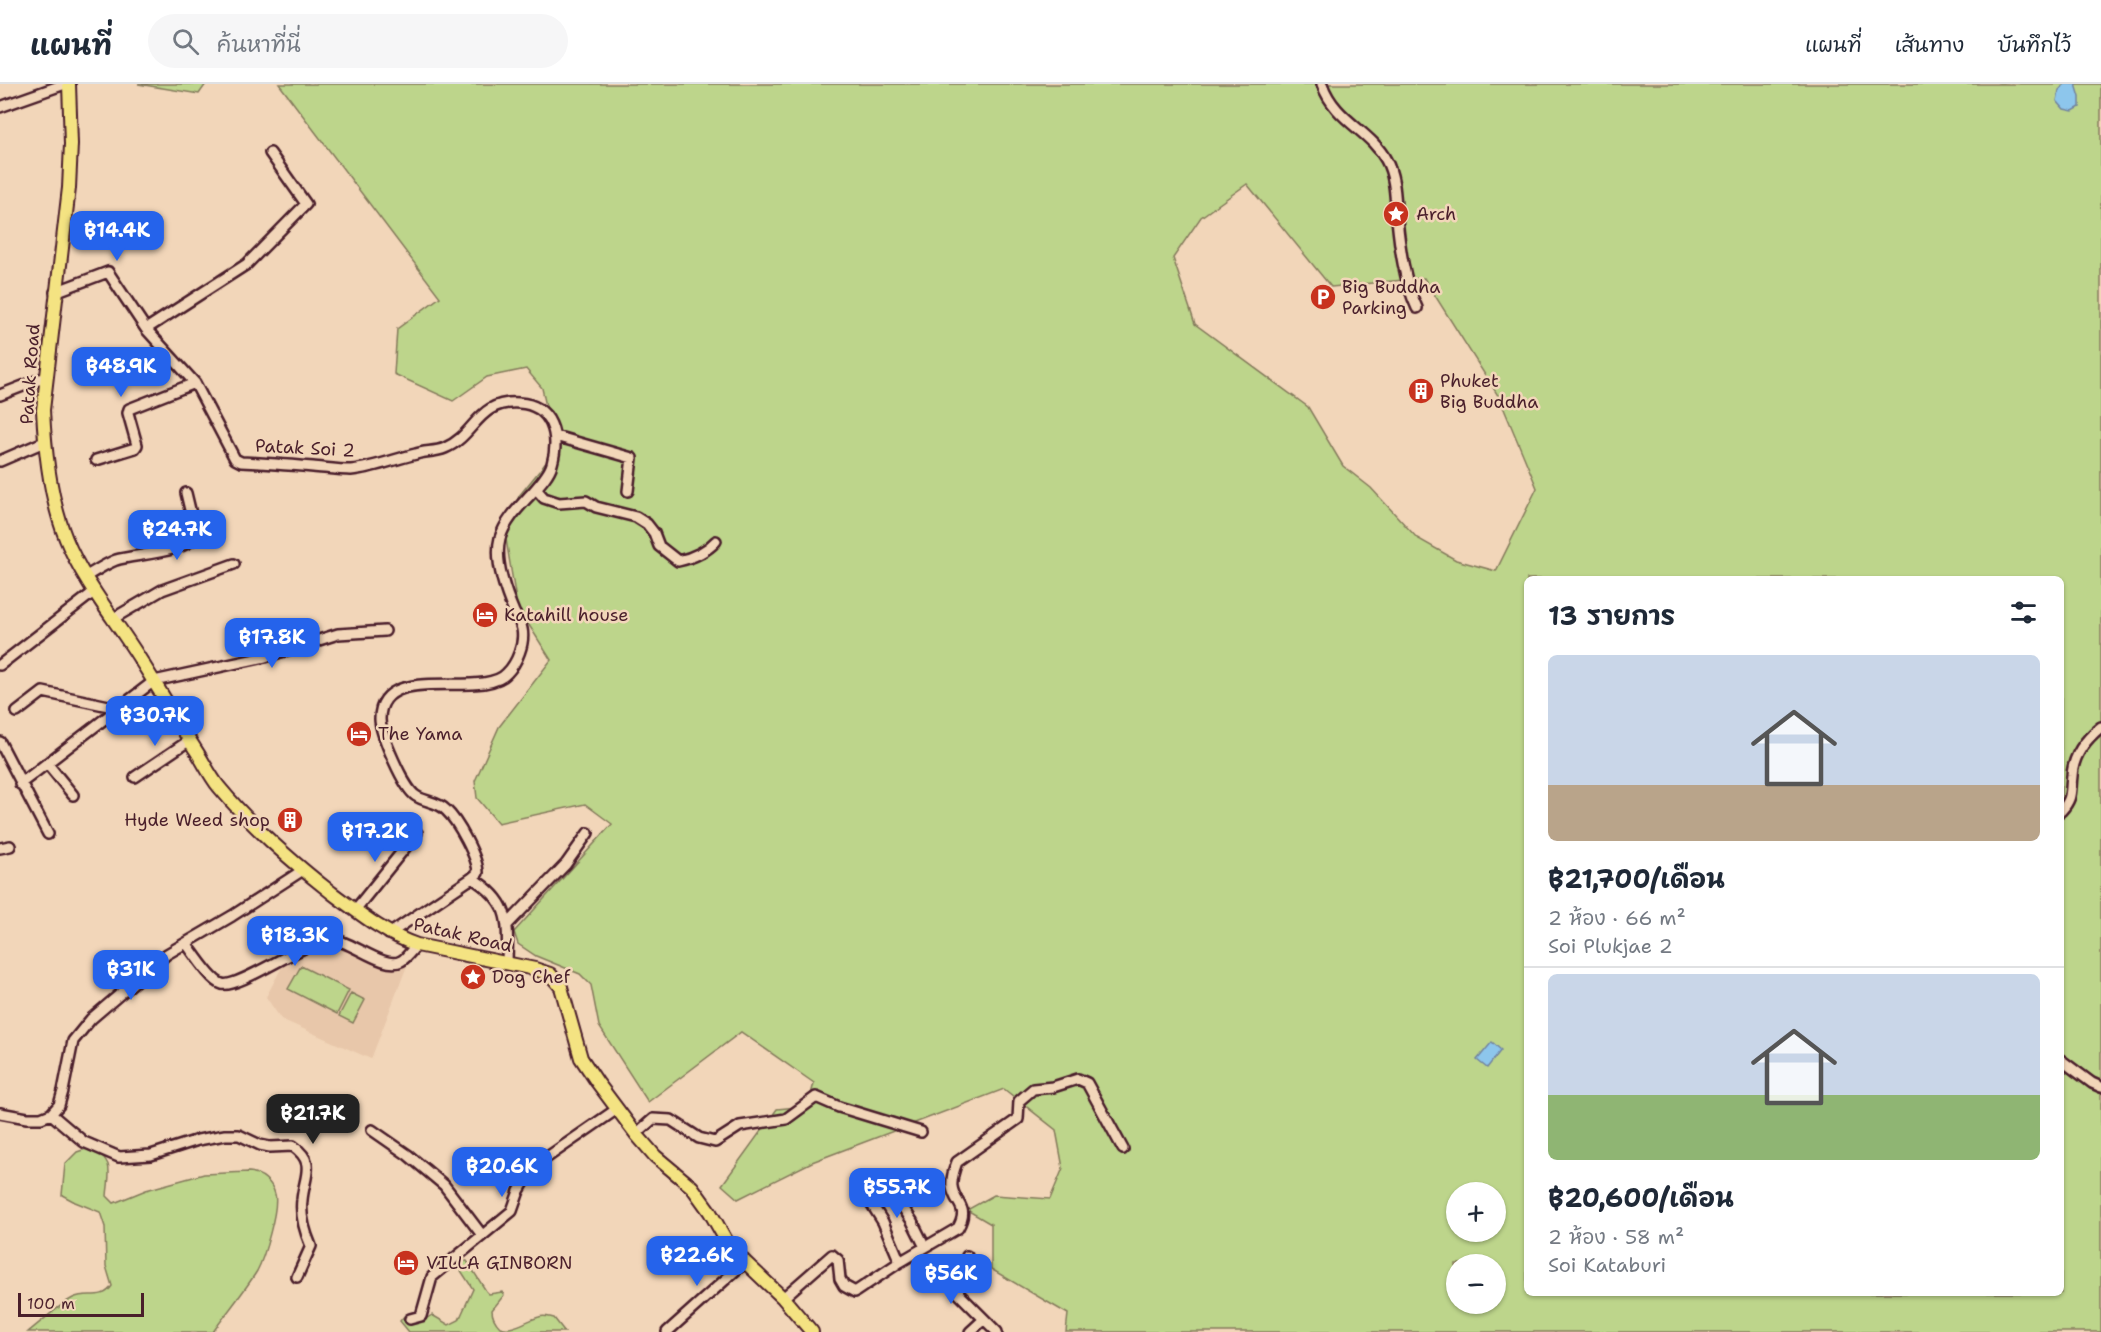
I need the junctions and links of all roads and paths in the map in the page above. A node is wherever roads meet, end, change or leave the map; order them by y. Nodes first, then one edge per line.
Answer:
1 (67, 84) edge
2 (1322, 84) edge
3 (0, 107) edge
4 (270, 153) dead end
5 (55, 292) junction
6 (1418, 308) dead end
7 (146, 329) junction
8 (46, 377) junction
9 (195, 383) junction
10 (0, 395) edge
11 (555, 436) junction
12 (44, 442) junction
13 (96, 460) dead end
14 (0, 461) edge
15 (536, 489) junction
16 (628, 491) dead end
17 (186, 493) dead end
18 (716, 540) dead end
19 (234, 564) dead end
20 (86, 576) junction
21 (95, 591) junction
22 (114, 618) junction
23 (385, 631) dead end
24 (0, 665) edge
25 (154, 681) junction
26 (118, 708) junction
27 (17, 712) dead end
28 (2101, 727) edge
29 (190, 740) junction
30 (0, 742) edge
31 (47, 763) junction
32 (135, 777) dead end
33 (20, 784) junction
34 (73, 795) dead end
35 (2064, 807) edge
36 (417, 833) dead end
37 (588, 833) dead end
38 (48, 834) dead end
39 (303, 870) junction
40 (472, 878) junction
41 (355, 910) junction
42 (508, 924) junction
43 (389, 934) junction
44 (186, 943) junction
45 (417, 945) junction
46 (507, 963) junction
47 (2064, 1062) edge
48 (2101, 1087) edge
49 (617, 1109) junction
50 (0, 1113) edge
51 (51, 1114) junction
52 (372, 1130) dead end
53 (921, 1132) dead end
54 (636, 1134) junction
55 (1123, 1149) dead end
56 (864, 1192) dead end
57 (894, 1194) dead end
58 (482, 1235) junction
59 (925, 1248) junction
60 (968, 1256) dead end
61 (745, 1262) junction
62 (900, 1262) junction
63 (297, 1278) dead end
64 (783, 1298) junction
65 (410, 1319) dead end
66 (983, 1320) junction
67 (667, 1332) edge
68 (812, 1332) edge
69 (970, 1332) edge
70 (997, 1332) edge

1 - 3 street
1 - 5 main road, Patak Road
2 - 6 street
4 - 7 street
5 - 7 street, Patak Soi 2
5 - 8 main road, Patak Road
7 - 9 street, Patak Soi 2
8 - 10 street
8 - 12 main road, Patak Road
9 - 11 street, Patak Soi 2
9 - 13 street
11 - 15 street
11 - 16 street
12 - 14 street
12 - 20 main road, Patak Road
15 - 18 street
15 - 40 street
17 - 20 street
19 - 22 street
20 - 21 main road, Patak Road
21 - 22 main road, Patak Road
21 - 24 street
22 - 25 main road, Patak Road
23 - 25 street
25 - 26 street
25 - 29 main road, Patak Road
26 - 27 street
26 - 31 street
28 - 35 street
29 - 32 street
29 - 39 main road, Patak Road
30 - 33 street
31 - 33 street
31 - 34 street
33 - 38 street
36 - 41 street
37 - 42 street
39 - 41 main road, Patak Road
39 - 44 street
40 - 42 street
40 - 43 street
41 - 43 main road, Patak Road
42 - 46 street
43 - 45 main road, Patak Road
44 - 45 street
44 - 51 street
45 - 46 main road, Patak Road
46 - 49 main road, Patak Road
47 - 48 street
49 - 54 main road, Patak Road
49 - 58 street
50 - 51 street
51 - 63 street
52 - 58 street
53 - 54 street
54 - 61 main road, Patak Road
55 - 59 street
56 - 62 street
57 - 59 street
58 - 65 street
59 - 62 street
60 - 66 street
61 - 64 main road, Patak Road
61 - 67 street
62 - 64 street
64 - 68 main road, Patak Road
66 - 69 street
66 - 70 street

